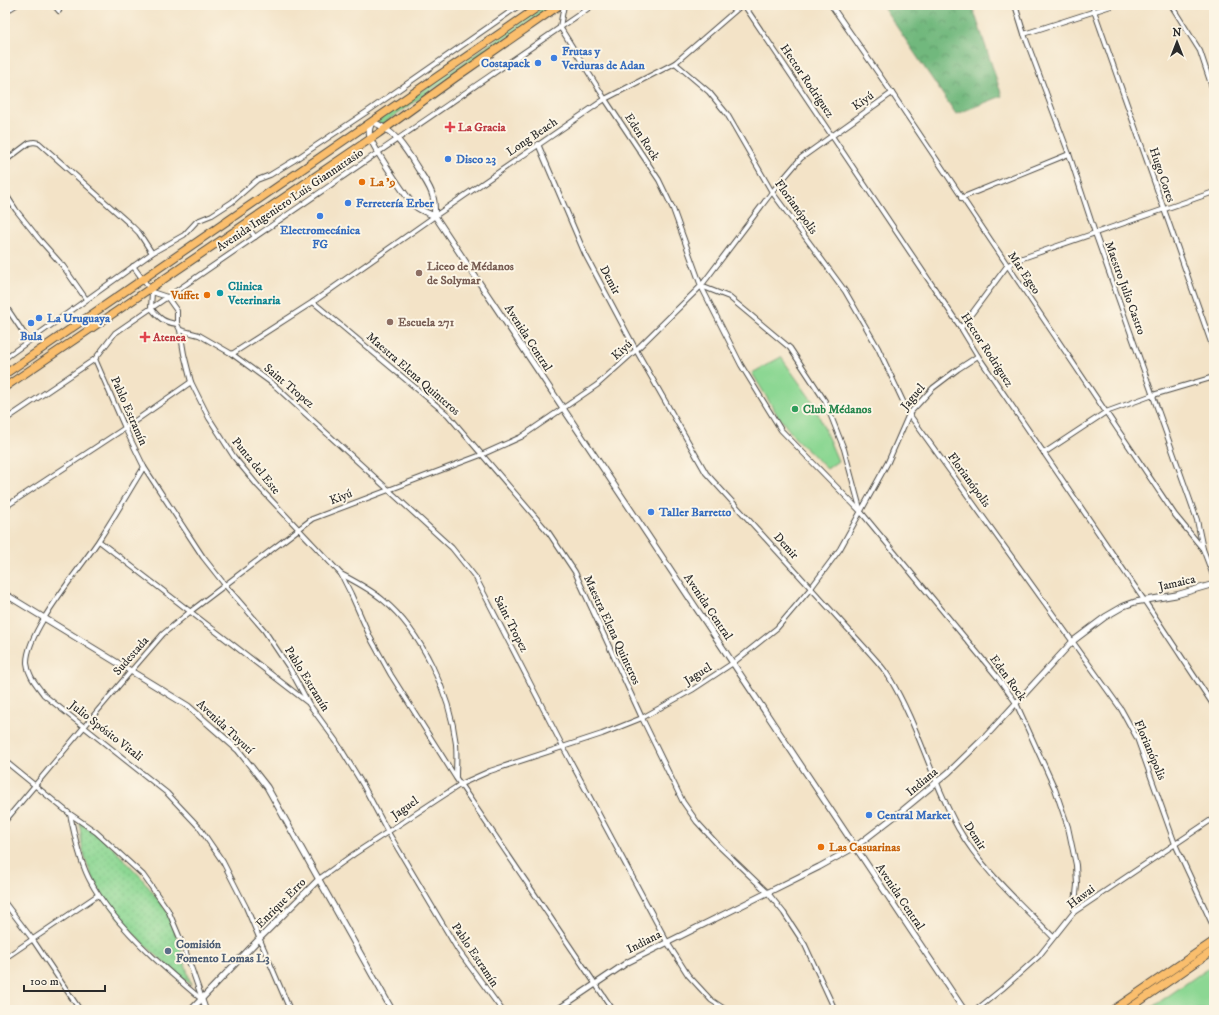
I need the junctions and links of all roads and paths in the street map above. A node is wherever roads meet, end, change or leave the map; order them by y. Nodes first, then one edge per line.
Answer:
1 (16, 5) edge
2 (54, 5) edge
3 (520, 5) edge
4 (541, 5) edge
5 (560, 5) edge
6 (564, 5) edge
7 (593, 5) edge
8 (743, 5) edge
9 (831, 5) edge
10 (1015, 5) edge
11 (1092, 5) edge
12 (1114, 5) edge
13 (1171, 5) edge
14 (5, 12) edge
15 (58, 12) dead end
16 (1094, 12) junction
17 (560, 27) junction
18 (1024, 34) junction
19 (675, 63) junction
20 (892, 93) junction
21 (1214, 93) edge
22 (605, 99) junction
23 (368, 111) junction
24 (372, 122) junction
25 (384, 129) junction
26 (832, 136) junction
27 (370, 138) junction
28 (398, 140) junction
29 (538, 144) junction
30 (378, 153) junction
31 (1069, 154) junction
32 (5, 160) edge
33 (772, 192) junction
34 (1214, 192) edge
35 (5, 193) edge
36 (961, 198) junction
37 (1163, 209) junction
38 (435, 216) junction
39 (245, 223) junction
40 (1095, 233) junction
41 (255, 237) junction
42 (152, 253) junction
43 (133, 266) junction
44 (1007, 266) junction
45 (142, 279) junction
46 (701, 286) junction
47 (151, 290) junction
48 (167, 297) junction
49 (86, 299) junction
50 (313, 302) junction
51 (5, 305) edge
52 (151, 308) junction
53 (177, 324) junction
54 (961, 328) junction
55 (180, 330) junction
56 (29, 341) junction
57 (636, 350) junction
58 (1214, 351) edge
59 (232, 354) junction
60 (978, 356) junction
61 (5, 358) edge
62 (95, 359) junction
63 (5, 374) edge
64 (1214, 377) edge
65 (191, 382) junction
66 (5, 387) edge
67 (1153, 395) junction
68 (563, 409) junction
69 (1106, 412) junction
70 (909, 414) junction
71 (5, 420) edge
72 (124, 428) junction
73 (1044, 453) junction
74 (481, 455) junction
75 (144, 467) junction
76 (389, 489) junction
77 (5, 507) edge
78 (861, 512) junction
79 (298, 529) junction
80 (99, 540) junction
81 (1203, 549) junction
82 (340, 574) junction
83 (1214, 578) edge
84 (1214, 584) edge
85 (225, 585) junction
86 (811, 588) junction
87 (5, 594) edge
88 (1144, 600) junction
89 (190, 611) junction
90 (44, 618) junction
91 (1073, 641) junction
92 (733, 663) junction
93 (131, 671) junction
94 (1016, 703) junction
95 (309, 704) junction
96 (1214, 706) edge
97 (642, 718) junction
98 (84, 727) junction
99 (563, 747) junction
100 (5, 761) edge
101 (456, 778) junction
102 (936, 783) junction
103 (461, 784) junction
104 (36, 785) junction
105 (70, 814) junction
106 (1214, 818) edge
107 (5, 821) edge
108 (388, 832) junction
109 (1175, 844) junction
110 (854, 847) junction
111 (319, 879) junction
112 (768, 893) junction
113 (98, 895) junction
114 (5, 903) edge
115 (1074, 912) junction
116 (1214, 928) edge
117 (1053, 937) junction
118 (259, 939) junction
119 (33, 940) junction
120 (1214, 941) edge
121 (666, 942) junction
122 (1214, 950) edge
123 (5, 958) edge
124 (595, 984) junction
125 (202, 1000) junction
126 (80, 1010) edge
127 (191, 1010) edge
128 (206, 1010) edge
129 (290, 1010) edge
130 (392, 1010) edge
131 (502, 1010) edge
132 (556, 1010) edge
133 (613, 1010) edge
134 (726, 1010) edge
135 (836, 1010) edge
136 (964, 1010) edge
137 (976, 1010) edge
138 (1113, 1010) edge
139 (1127, 1010) edge

1 - 14 street
2 - 15 street
3 - 23 street
4 - 24 main road, Avenida Ingeniero Luis Giannattasio
5 - 25 main road, Avenida Ingeniero Luis Giannattasio
6 - 17 street
7 - 17 street, Avenida Ingeniero Luis Giannattasio
8 - 19 street, Long Beach
8 - 26 street, Hector Rodriguez
9 - 20 street, Mar Egeo
10 - 18 street, Maestro Julio Castro
11 - 16 street, Hugo Cores
12 - 16 street
13 - 21 street
16 - 18 street
16 - 37 street, Hugo Cores
17 - 22 street, Eden Rock
17 - 28 street, Avenida Ingeniero Luis Giannattasio
18 - 31 street, Maestro Julio Castro
19 - 22 street, Long Beach
19 - 33 street, Florianópolis
20 - 26 street, Kiyú
20 - 36 street, Mar Egeo
22 - 29 street, Long Beach
22 - 46 street, Eden Rock
23 - 24 street
23 - 42 street
24 - 25 street, Avenida Central
24 - 27 street
24 - 45 main road, Avenida Ingeniero Luis Giannattasio
25 - 27 main road, Avenida Ingeniero Luis Giannattasio
25 - 28 street, Avenida Central
26 - 33 street, Kiyú
26 - 54 street, Hector Rodriguez
27 - 30 street
27 - 39 main road, Avenida Ingeniero Luis Giannattasio
28 - 30 street, Avenida Ingeniero Luis Giannattasio
28 - 38 street, Avenida Central
29 - 38 street, Long Beach
29 - 57 street, Demir
30 - 38 street
30 - 41 street, Avenida Ingeniero Luis Giannattasio
31 - 36 street
31 - 40 street, Maestro Julio Castro
32 - 42 street
33 - 46 street, Kiyú
33 - 70 street, Florianópolis
34 - 37 street
35 - 49 street
36 - 44 street, Mar Egeo
37 - 40 street
37 - 58 street, Hugo Cores
38 - 50 street, Long Beach
38 - 68 street, Avenida Central
39 - 41 street
39 - 47 main road, Avenida Ingeniero Luis Giannattasio
40 - 44 street
40 - 67 street, Maestro Julio Castro
41 - 48 street, Avenida Ingeniero Luis Giannattasio
42 - 43 street
43 - 45 street
43 - 49 street
44 - 54 street
44 - 69 street, Mar Egeo
45 - 47 street
45 - 63 main road, Avenida Ingeniero Luis Giannattasio
46 - 57 street, Kiyú
46 - 78 street, Eden Rock
46 - 78 street, Eden Rock
47 - 48 street
47 - 52 street
47 - 66 main road, Avenida Ingeniero Luis Giannattasio
48 - 52 street, Avenida Ingeniero Luis Giannattasio
48 - 53 street, Punta del Este
49 - 56 street
50 - 59 street, Long Beach
50 - 74 street, Maestra Elena Quinteros
51 - 56 street
52 - 53 street
52 - 62 street, Avenida Ingeniero Luis Giannattasio
53 - 55 street, Punta del Este
54 - 60 street, Hector Rodriguez
55 - 59 street, Saint Tropez
55 - 65 street, Punta del Este
56 - 61 street
57 - 68 street, Kiyú
57 - 86 street, Demir
59 - 76 street, Saint Tropez
60 - 70 street, Jaguel
60 - 73 street, Hector Rodriguez
62 - 71 street, Avenida Ingeniero Luis Giannattasio
62 - 72 street, Pablo Estramín
64 - 67 street
65 - 72 street
65 - 79 street, Punta del Este
67 - 69 street
67 - 81 street, Maestro Julio Castro
68 - 74 street, Kiyú
68 - 92 street, Avenida Central
69 - 73 street
69 - 81 street, Mar Egeo
70 - 78 street, Jaguel
70 - 91 street, Florianópolis
72 - 75 street, Pablo Estramín
72 - 77 street
73 - 88 street, Hector Rodriguez
74 - 76 street, Kiyú
74 - 97 street, Maestra Elena Quinteros
75 - 80 street, Julio Spósito Vitali
75 - 85 street, Pablo Estramín
76 - 79 street, Kiyú
76 - 99 street, Saint Tropez
78 - 86 street, Jaguel
78 - 94 street, Eden Rock
79 - 82 street, Punta del Este
79 - 85 street, Sudestada
80 - 89 street
80 - 90 street, Julio Spósito Vitali
81 - 83 street, Maestro Julio Castro
82 - 101 street, Punta del Este
82 - 101 street, Punta del Este
84 - 88 street, Jamaica
85 - 89 street, Sudestada
85 - 95 street, Pablo Estramín
86 - 92 street, Jaguel
86 - 102 street, Demir
87 - 90 street, Avenida Tuyutí
88 - 91 street, Indiana
88 - 96 street, Hector Rodriguez
89 - 93 street, Sudestada
89 - 95 street
90 - 93 street, Avenida Tuyutí
90 - 98 street, Julio Spósito Vitali
91 - 94 street, Indiana
91 - 109 street, Florianópolis
92 - 97 street, Jaguel
92 - 110 street, Avenida Central
93 - 98 street, Sudestada
93 - 111 street, Avenida Tuyutí
94 - 102 street, Indiana
94 - 115 street, Eden Rock
95 - 108 street, Pablo Estramín
97 - 99 street, Jaguel
97 - 112 street, Maestra Elena Quinteros
98 - 104 street, Sudestada
98 - 118 street, Julio Spósito Vitali
99 - 103 street, Jaguel
99 - 121 street, Saint Tropez
100 - 104 street
101 - 103 street, Punta del Este
102 - 110 street, Indiana
102 - 117 street, Demir
103 - 108 street, Jaguel
103 - 124 street, Punta del Este
104 - 105 street
104 - 107 street, Sudestada
105 - 113 street
105 - 125 street
106 - 109 street, Hawai
108 - 111 street, Jaguel
108 - 131 street, Pablo Estramín
109 - 115 street, Hawai
109 - 116 street, Florianópolis
110 - 112 street, Indiana
110 - 136 street, Avenida Central
111 - 118 street, Enrique Erro
111 - 130 street, Avenida Tuyutí
112 - 121 street, Indiana
112 - 135 street, Maestra Elena Quinteros
113 - 119 street
113 - 125 street
114 - 119 street
115 - 117 street, Hawai
117 - 137 street, Hawai
118 - 125 street, Enrique Erro
118 - 129 street, Julio Spósito Vitali
119 - 123 street
119 - 126 street
120 - 138 main road
121 - 124 street, Indiana
121 - 134 street, Saint Tropez
122 - 139 main road
124 - 132 street, Indiana
124 - 133 street, Punta del Este
125 - 127 street, Enrique Erro
125 - 128 street

